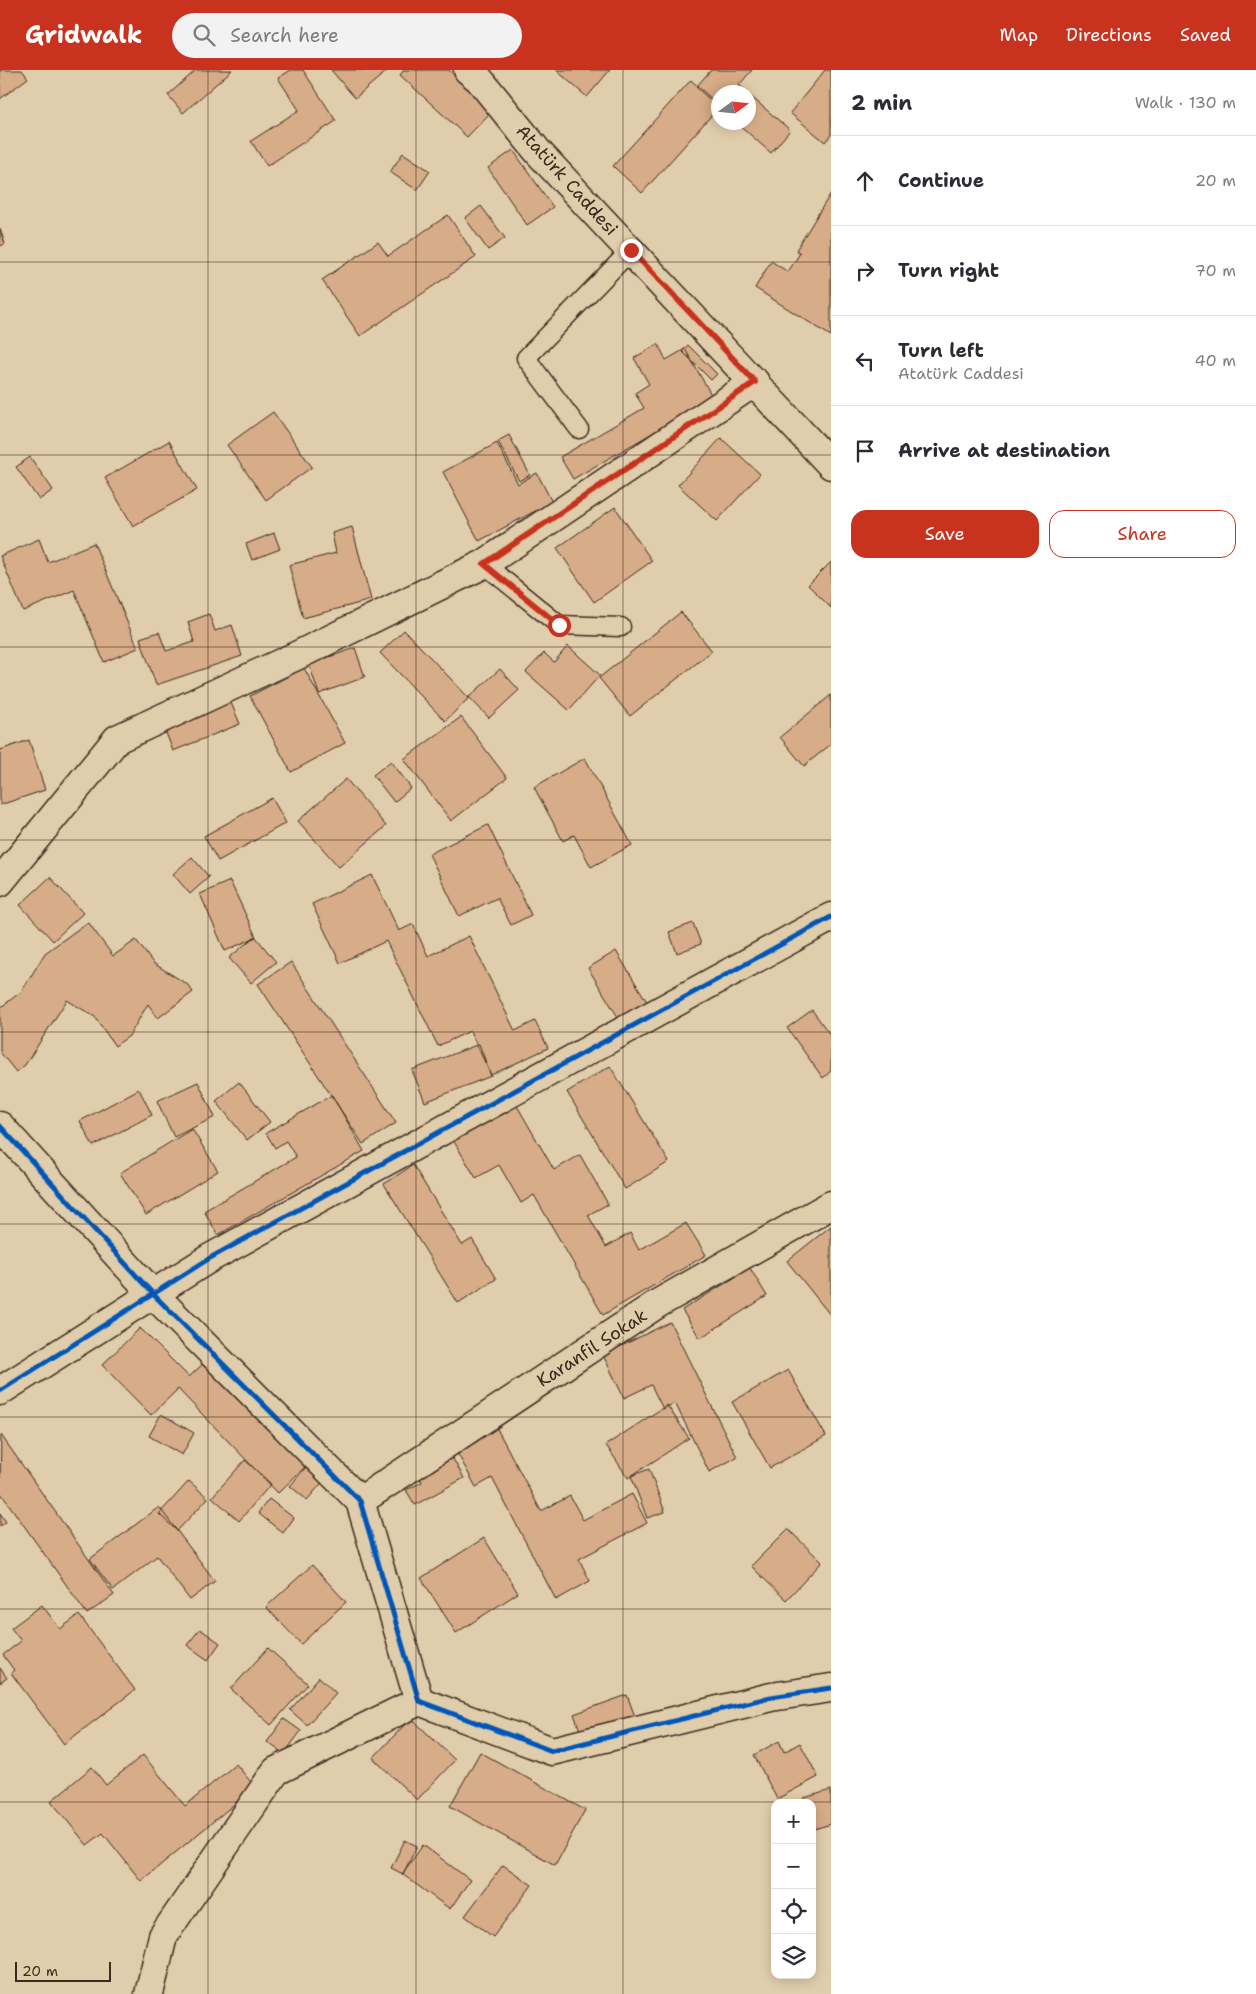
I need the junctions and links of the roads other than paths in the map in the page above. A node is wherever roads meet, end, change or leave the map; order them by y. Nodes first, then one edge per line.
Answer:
1 (468, 70) edge
2 (631, 250) junction
3 (755, 382) junction
4 (579, 429) dead end
5 (830, 459) edge
6 (484, 564) junction
7 (621, 627) dead end
8 (0, 882) edge
9 (831, 917) edge
10 (0, 1126) edge
11 (831, 1205) edge
12 (153, 1294) junction
13 (0, 1391) edge
14 (360, 1501) junction
15 (831, 1688) edge
16 (419, 1701) junction
17 (148, 1994) edge

1 - 2 street, Atatürk Caddesi
2 - 3 street, Atatürk Caddesi
2 - 4 lane
3 - 5 street, Atatürk Caddesi
3 - 6 street
6 - 7 lane
6 - 8 street
9 - 12 street
10 - 12 street
11 - 14 street, Karanfil Sokak
12 - 13 street
12 - 14 street
14 - 16 street
15 - 16 street
16 - 17 street

